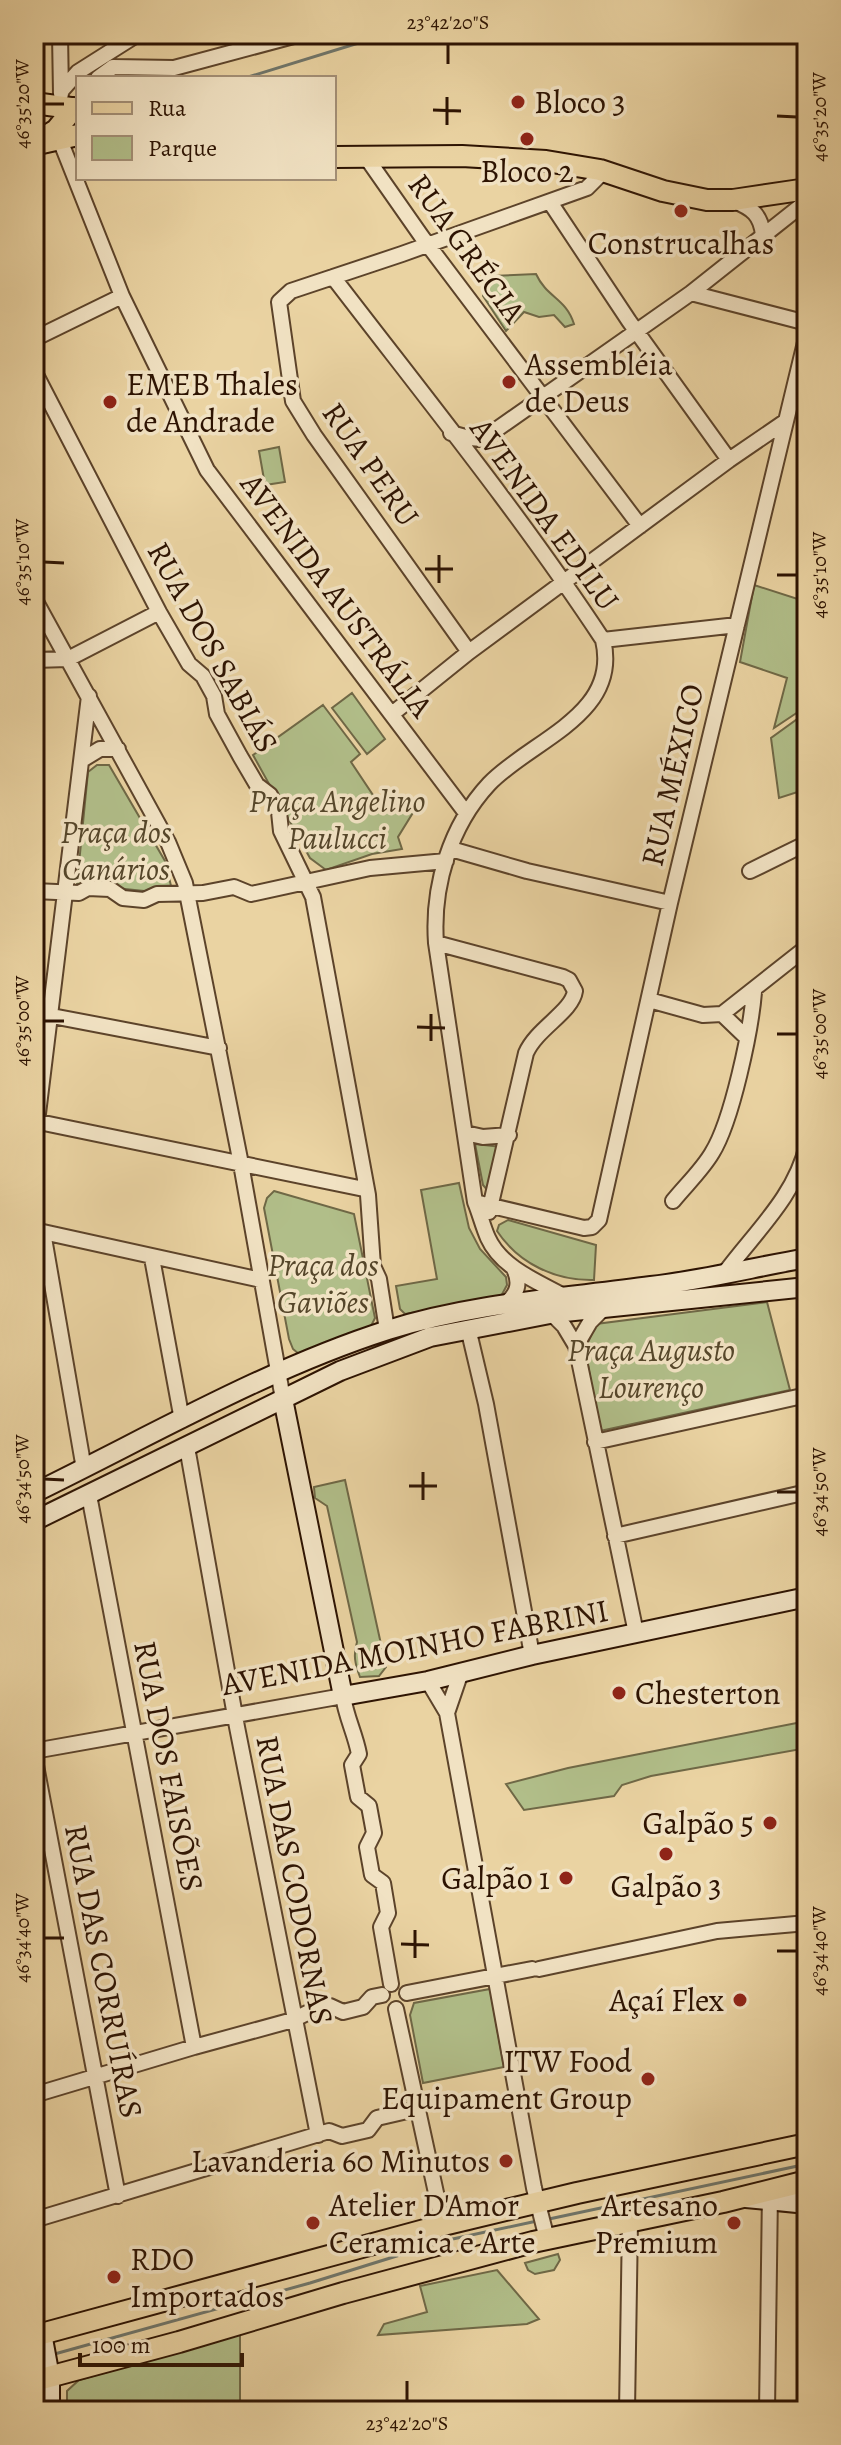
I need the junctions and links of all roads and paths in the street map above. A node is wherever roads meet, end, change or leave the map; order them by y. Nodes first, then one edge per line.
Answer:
1 (60, 34) edge
2 (138, 34) edge
3 (301, 34) edge
4 (149, 70) junction
5 (77, 76) edge
6 (101, 76) edge
7 (76, 80) edge
8 (34, 103) edge
9 (70, 103) edge
10 (69, 137) edge
11 (34, 144) edge
12 (336, 157) edge
13 (366, 157) junction
14 (76, 158) edge
15 (604, 171) junction
16 (83, 180) edge
17 (807, 189) edge
18 (733, 200) junction
19 (807, 201) edge
20 (550, 202) junction
21 (763, 235) junction
22 (428, 244) junction
23 (333, 277) junction
24 (691, 293) junction
25 (122, 296) junction
26 (807, 323) edge
27 (637, 331) junction
28 (807, 334) edge
29 (34, 339) edge
30 (34, 371) edge
31 (543, 397) junction
32 (786, 421) junction
33 (451, 433) junction
34 (483, 439) junction
35 (729, 460) junction
36 (481, 471) junction
37 (640, 526) junction
38 (565, 583) junction
39 (34, 598) edge
40 (159, 612) junction
41 (737, 625) junction
42 (603, 640) junction
43 (469, 652) junction
44 (68, 659) junction
45 (34, 660) edge
46 (89, 696) junction
47 (392, 714) junction
48 (118, 749) junction
49 (82, 760) junction
50 (466, 813) junction
51 (807, 843) edge
52 (448, 855) junction
53 (750, 871) dead end
54 (306, 882) junction
55 (34, 891) edge
56 (65, 893) junction
57 (188, 894) junction
58 (670, 903) junction
59 (436, 943) junction
60 (807, 947) edge
61 (754, 992) junction
62 (649, 1000) junction
63 (722, 1014) junction
64 (52, 1016) junction
65 (747, 1038) junction
66 (219, 1048) junction
67 (35, 1122) edge
68 (465, 1133) junction
69 (509, 1135) junction
70 (807, 1145) edge
71 (241, 1164) junction
72 (364, 1189) junction
73 (673, 1201) dead end
74 (475, 1202) junction
75 (492, 1205) junction
76 (485, 1227) junction
77 (39, 1231) edge
78 (152, 1258) junction
79 (807, 1258) edge
80 (513, 1267) junction
81 (724, 1274) junction
82 (261, 1280) junction
83 (807, 1287) edge
84 (562, 1295) junction
85 (503, 1306) junction
86 (604, 1308) junction
87 (551, 1313) junction
88 (468, 1328) junction
89 (387, 1330) junction
90 (576, 1346) junction
91 (335, 1348) junction
92 (340, 1371) junction
93 (278, 1374) junction
94 (807, 1395) edge
95 (283, 1399) junction
96 (182, 1420) junction
97 (595, 1442) junction
98 (187, 1447) junction
99 (84, 1469) junction
100 (807, 1492) edge
101 (34, 1493) edge
102 (89, 1495) junction
103 (34, 1521) edge
104 (615, 1536) junction
105 (807, 1597) edge
106 (636, 1633) junction
107 (532, 1655) junction
108 (461, 1672) junction
109 (428, 1681) junction
110 (343, 1696) junction
111 (447, 1713) junction
112 (235, 1714) junction
113 (132, 1732) junction
114 (34, 1753) edge
115 (807, 1923) edge
116 (494, 1978) junction
117 (387, 1990) junction
118 (407, 1993) junction
119 (396, 2009) junction
120 (293, 2020) junction
121 (194, 2047) junction
122 (95, 2077) junction
123 (34, 2095) edge
124 (416, 2109) junction
125 (318, 2135) junction
126 (807, 2144) edge
127 (807, 2181) edge
128 (770, 2195) junction
129 (118, 2196) junction
130 (538, 2204) junction
131 (807, 2204) edge
132 (34, 2220) edge
133 (630, 2222) junction
134 (443, 2225) junction
135 (546, 2234) junction
136 (40, 2337) edge
137 (44, 2374) edge
138 (50, 2411) edge
139 (627, 2411) edge
140 (767, 2411) edge

1 - 9 street
2 - 4 street
2 - 5 street
3 - 4 street
4 - 6 street
7 - 9 street
8 - 9 main road
9 - 11 main road
10 - 11 main road
10 - 14 street, AVENIDA AUSTRÁLIA
12 - 13 main road
13 - 15 main road
13 - 22 street, RUA GRÉCIA
15 - 18 main road
15 - 20 street
16 - 25 street, AVENIDA AUSTRÁLIA
17 - 18 main road
18 - 21 street
19 - 21 street
20 - 22 street
20 - 27 street
21 - 24 street
22 - 23 street
22 - 31 street, RUA GRÉCIA
23 - 33 street, AVENIDA EDILU
23 - 43 street, RUA PERU
24 - 26 street
24 - 27 street
25 - 29 street
25 - 47 street, AVENIDA AUSTRÁLIA
27 - 31 street
27 - 35 street
28 - 32 street, RUA MÉXICO
30 - 40 street, RUA DOS SABIÁS
31 - 34 street
31 - 37 street, RUA GRÉCIA
32 - 35 street
32 - 41 street, RUA MÉXICO
33 - 34 street
33 - 36 street, AVENIDA EDILU
34 - 36 street
35 - 37 street
36 - 38 street, AVENIDA EDILU
37 - 38 street
38 - 42 street, AVENIDA EDILU
38 - 43 street
39 - 44 street
40 - 44 street
40 - 54 street, RUA DOS SABIÁS
41 - 42 street
41 - 58 street, RUA MÉXICO
42 - 50 street, AVENIDA EDILU
43 - 47 street
44 - 45 street
44 - 46 street
46 - 48 street
46 - 49 street
47 - 50 street, AVENIDA AUSTRÁLIA
48 - 49 street
48 - 57 street
49 - 56 street
50 - 52 street, AVENIDA EDILU
51 - 53 street
52 - 54 street
52 - 58 street
52 - 59 street, AVENIDA EDILU
54 - 57 street
54 - 72 street, RUA DOS SABIÁS
55 - 56 street
56 - 57 street
56 - 64 street
57 - 66 street
58 - 62 street, RUA MÉXICO
59 - 68 street, AVENIDA EDILU
59 - 69 street
60 - 61 street
61 - 63 street
61 - 65 street
62 - 63 street
62 - 75 street, RUA MÉXICO
63 - 65 street
64 - 66 street
64 - 67 street
65 - 73 street
66 - 71 street
67 - 71 street
68 - 69 street
68 - 74 street, AVENIDA EDILU
69 - 75 street
70 - 81 street
71 - 72 street
71 - 82 street
72 - 89 street, RUA DOS SABIÁS
74 - 75 street
74 - 76 street, AVENIDA EDILU
75 - 76 street
76 - 80 street, AVENIDA EDILU
77 - 78 street
77 - 99 street
78 - 82 street
78 - 96 street
79 - 81 street
80 - 84 street, AVENIDA EDILU
80 - 85 street
81 - 84 street
82 - 93 street
83 - 86 street
84 - 85 street
85 - 89 street
86 - 87 street
86 - 90 street
87 - 88 street
87 - 90 street
88 - 92 street
88 - 107 street
89 - 91 street
90 - 97 street
91 - 92 street
91 - 93 street
92 - 95 street
93 - 95 street
93 - 96 street
94 - 97 street
95 - 98 street
95 - 110 street
96 - 99 street
97 - 104 street
98 - 102 street
98 - 112 street, RUA DAS CODORNAS
99 - 101 street
100 - 104 street
102 - 103 street
102 - 113 street, RUA DOS FAISÕES
104 - 106 street
105 - 106 street, AVENIDA MOINHO FABRINI
106 - 107 street, AVENIDA MOINHO FABRINI
107 - 108 street, AVENIDA MOINHO FABRINI
108 - 109 street, AVENIDA MOINHO FABRINI
108 - 111 street
109 - 110 street, AVENIDA MOINHO FABRINI
109 - 111 street
110 - 112 street, AVENIDA MOINHO FABRINI
110 - 117 street
111 - 116 street
112 - 113 street, AVENIDA MOINHO FABRINI
112 - 120 street, RUA DAS CODORNAS
113 - 114 street, AVENIDA MOINHO FABRINI
113 - 121 street, RUA DOS FAISÕES
114 - 122 street, RUA DAS CORRUÍRAS
115 - 116 street
116 - 118 street
116 - 130 street
117 - 118 street
117 - 119 street
117 - 120 street
118 - 119 street
119 - 124 street
120 - 121 street
120 - 125 street, RUA DAS CODORNAS
121 - 122 street
122 - 123 street
122 - 129 street, RUA DAS CORRUÍRAS
124 - 125 street
124 - 134 street
125 - 129 street
126 - 130 main road
127 - 128 main road
128 - 131 street
128 - 133 main road
128 - 140 street
129 - 132 street
130 - 134 main road
130 - 135 street
133 - 135 main road
133 - 139 street
134 - 136 main road
135 - 137 main road
136 - 137 street
137 - 138 street

